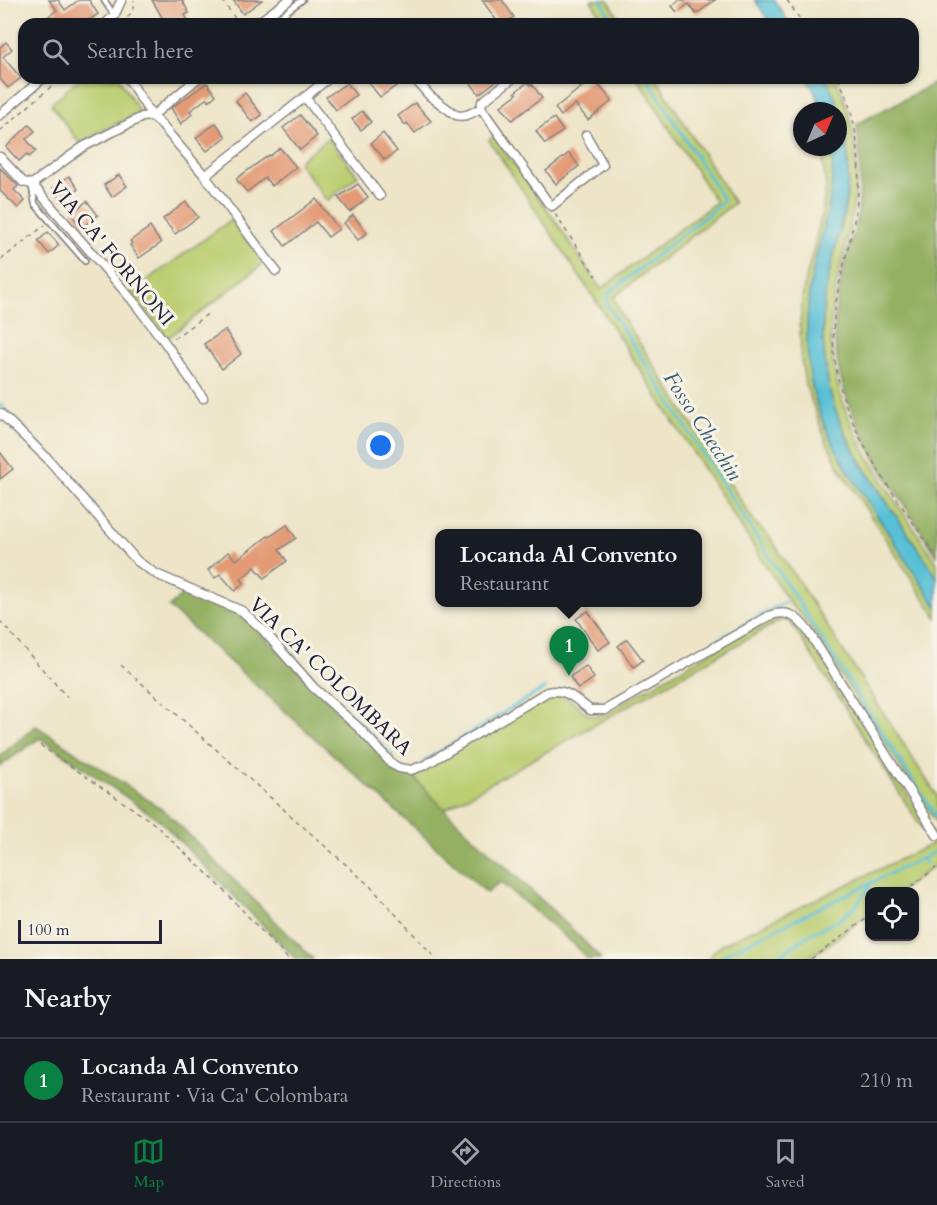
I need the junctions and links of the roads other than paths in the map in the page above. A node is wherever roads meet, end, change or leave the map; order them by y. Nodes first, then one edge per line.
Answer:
1 (104, 0) edge
2 (289, 0) edge
3 (302, 0) edge
4 (121, 1) edge
5 (114, 16) junction
6 (112, 18) edge
7 (264, 18) edge
8 (278, 18) edge
9 (36, 84) edge
10 (132, 84) edge
11 (191, 84) edge
12 (321, 84) edge
13 (419, 84) edge
14 (505, 84) edge
15 (305, 97) junction
16 (481, 108) junction
17 (0, 115) edge
18 (152, 116) junction
19 (586, 135) dead end
20 (0, 157) edge
21 (205, 176) junction
22 (32, 184) junction
23 (380, 196) dead end
24 (85, 261) dead end
25 (276, 271) dead end
26 (203, 398) dead end
27 (0, 413) edge
28 (937, 836) edge

1 - 5 lane
2 - 7 street
3 - 8 lane
4 - 5 street
5 - 6 street
9 - 17 street
10 - 18 street
11 - 18 street, VIA CA' FORNONI
12 - 15 street
13 - 16 street
14 - 16 street
15 - 21 street
15 - 23 street
16 - 19 street
18 - 21 street
18 - 22 street, VIA CA' FORNONI
20 - 22 street, VIA CA' FORNONI
21 - 25 street
22 - 24 lane, VIA CA' FORNONI
22 - 26 street, VIA CA' FORNONI
27 - 28 street, VIA CA' COLOMBARA

